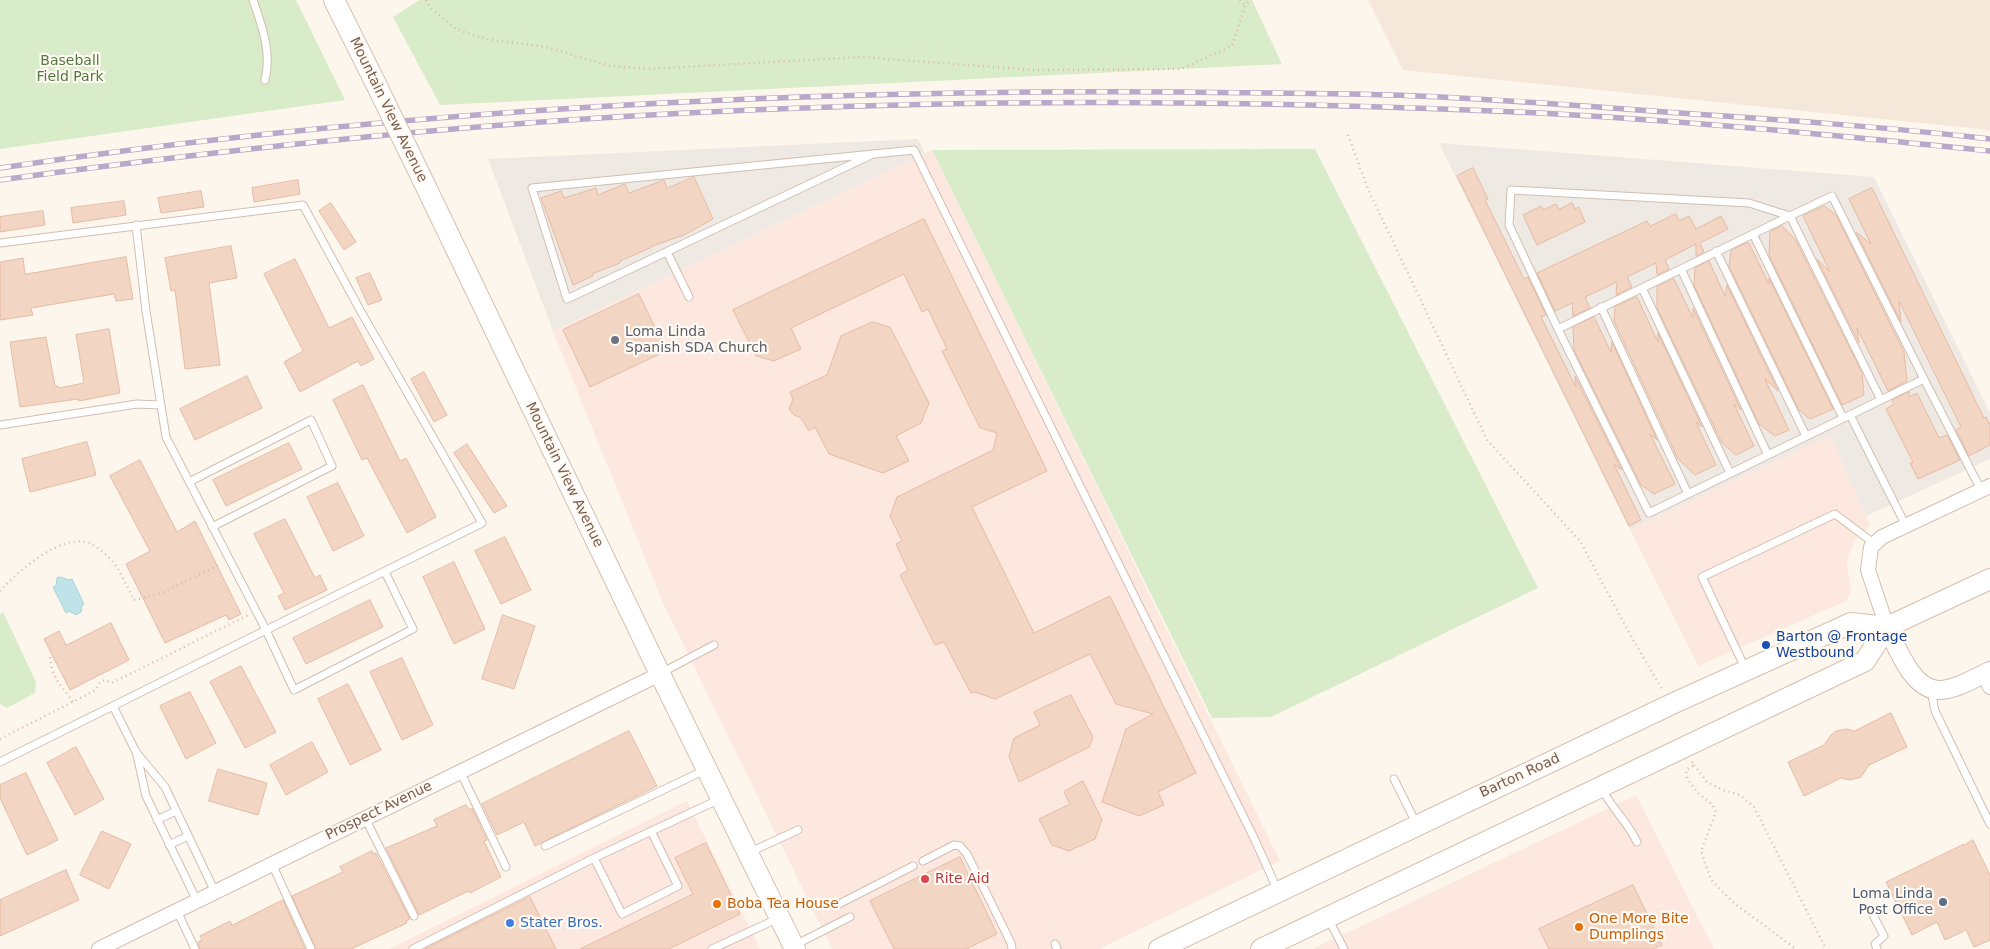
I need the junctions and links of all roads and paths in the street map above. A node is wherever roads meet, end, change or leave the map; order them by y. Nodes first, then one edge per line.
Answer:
1 (253, 0) edge
2 (334, 0) edge
3 (426, 0) edge
4 (1240, 0) edge
5 (1250, 0) edge
6 (1245, 6) junction
7 (265, 80) dead end
8 (1348, 135) dead end
9 (874, 154) junction
10 (1790, 216) junction
11 (136, 225) junction
12 (1753, 234) junction
13 (0, 243) edge
14 (667, 252) junction
15 (1716, 252) junction
16 (1681, 269) junction
17 (1642, 288) junction
18 (689, 297) dead end
19 (1601, 308) junction
20 (1558, 329) junction
21 (1924, 379) junction
22 (1881, 400) junction
23 (161, 404) junction
24 (1847, 416) junction
25 (0, 425) edge
26 (1806, 436) junction
27 (1768, 454) junction
28 (1730, 473) junction
29 (189, 482) junction
30 (1986, 488) edge
31 (1688, 494) junction
32 (212, 526) junction
33 (1906, 526) junction
34 (1875, 544) junction
35 (230, 560) junction
36 (385, 572) junction
37 (1990, 579) edge
38 (0, 590) edge
39 (255, 610) junction
40 (1887, 627) junction
41 (266, 630) junction
42 (714, 646) dead end
43 (50, 656) dead end
44 (1746, 671) junction
45 (660, 674) junction
46 (1988, 677) edge
47 (1930, 689) junction
48 (73, 702) junction
49 (1674, 703) junction
50 (113, 706) junction
51 (0, 739) edge
52 (136, 752) junction
53 (1690, 756) junction
54 (0, 762) edge
55 (706, 769) junction
56 (460, 771) junction
57 (1394, 779) dead end
58 (1601, 787) junction
59 (721, 799) junction
60 (176, 811) junction
61 (365, 818) junction
62 (157, 820) junction
63 (1990, 824) edge
64 (1417, 826) junction
65 (798, 830) dead end
66 (651, 831) junction
67 (188, 836) junction
68 (1637, 842) dead end
69 (169, 845) junction
70 (545, 846) dead end
71 (748, 853) junction
72 (594, 858) junction
73 (922, 861) dead end
74 (272, 864) junction
75 (913, 866) dead end
76 (506, 867) dead end
77 (215, 892) junction
78 (1279, 892) junction
79 (197, 901) junction
80 (839, 904) dead end
81 (177, 911) junction
82 (1873, 915) dead end
83 (414, 916) dead end
84 (850, 917) dead end
85 (1328, 917) junction
86 (780, 918) junction
87 (794, 947) edge
88 (99, 949) edge
89 (195, 949) edge
90 (311, 949) edge
91 (413, 949) edge
92 (712, 949) edge
93 (1012, 949) edge
94 (1159, 949) edge
95 (1261, 949) edge
96 (1344, 949) edge
97 (1796, 949) edge
98 (1826, 949) edge
99 (1878, 949) edge

1 - 7 lane
2 - 45 main road, Mountain View Avenue, bridge
3 - 6 path
4 - 6 path
5 - 6 path
8 - 49 path
9 - 14 lane
9 - 14 lane
9 - 78 lane
10 - 12 lane
10 - 20 lane
10 - 21 lane
10 - 22 lane
11 - 13 lane
11 - 23 lane
11 - 36 lane
12 - 15 lane
12 - 24 lane
14 - 18 lane
15 - 16 lane
15 - 26 lane
16 - 17 lane
16 - 27 lane
17 - 19 lane
17 - 28 lane
19 - 20 lane
19 - 31 lane
20 - 31 lane
21 - 22 lane
21 - 30 lane
22 - 24 lane
23 - 25 lane
23 - 29 lane
24 - 26 lane
24 - 33 lane
26 - 27 lane
27 - 28 lane
28 - 31 lane
29 - 32 lane
29 - 32 lane
30 - 33 street
32 - 35 lane
33 - 34 street
34 - 40 street
34 - 44 lane
35 - 38 path
35 - 39 lane
36 - 41 lane
36 - 41 lane
37 - 40 main road
39 - 41 lane
39 - 48 path
40 - 44 main road, Barton Road
40 - 47 street
40 - 53 main road
41 - 50 lane
42 - 45 lane
43 - 48 path
44 - 49 main road, Barton Road
45 - 55 main road, Mountain View Avenue
45 - 56 street, Prospect Avenue
46 - 47 street
47 - 63 lane
48 - 51 path
49 - 64 main road, Barton Road
50 - 52 lane
50 - 54 lane
52 - 60 lane
52 - 62 lane
53 - 58 main road
53 - 97 path
53 - 98 path
55 - 59 main road, Mountain View Avenue
55 - 70 lane
56 - 61 street, Prospect Avenue
56 - 76 lane
57 - 64 lane
58 - 68 lane
58 - 85 main road
59 - 66 lane
59 - 71 main road, Mountain View Avenue
60 - 62 lane
60 - 67 lane
61 - 74 street, Prospect Avenue
61 - 83 lane
62 - 69 lane
64 - 78 main road, Barton Road
65 - 71 lane
66 - 72 lane
66 - 72 lane
67 - 69 lane
67 - 77 lane
69 - 79 lane
71 - 86 main road, Mountain View Avenue
72 - 91 lane
73 - 93 lane
74 - 77 street, Prospect Avenue
74 - 90 lane
75 - 80 lane
77 - 79 street, Prospect Avenue
78 - 94 main road, Barton Road
79 - 81 street, Prospect Avenue
81 - 88 street, Prospect Avenue
81 - 89 lane
82 - 99 lane
84 - 87 lane
85 - 95 main road
85 - 96 lane
86 - 87 main road, Mountain View Avenue
86 - 92 lane

